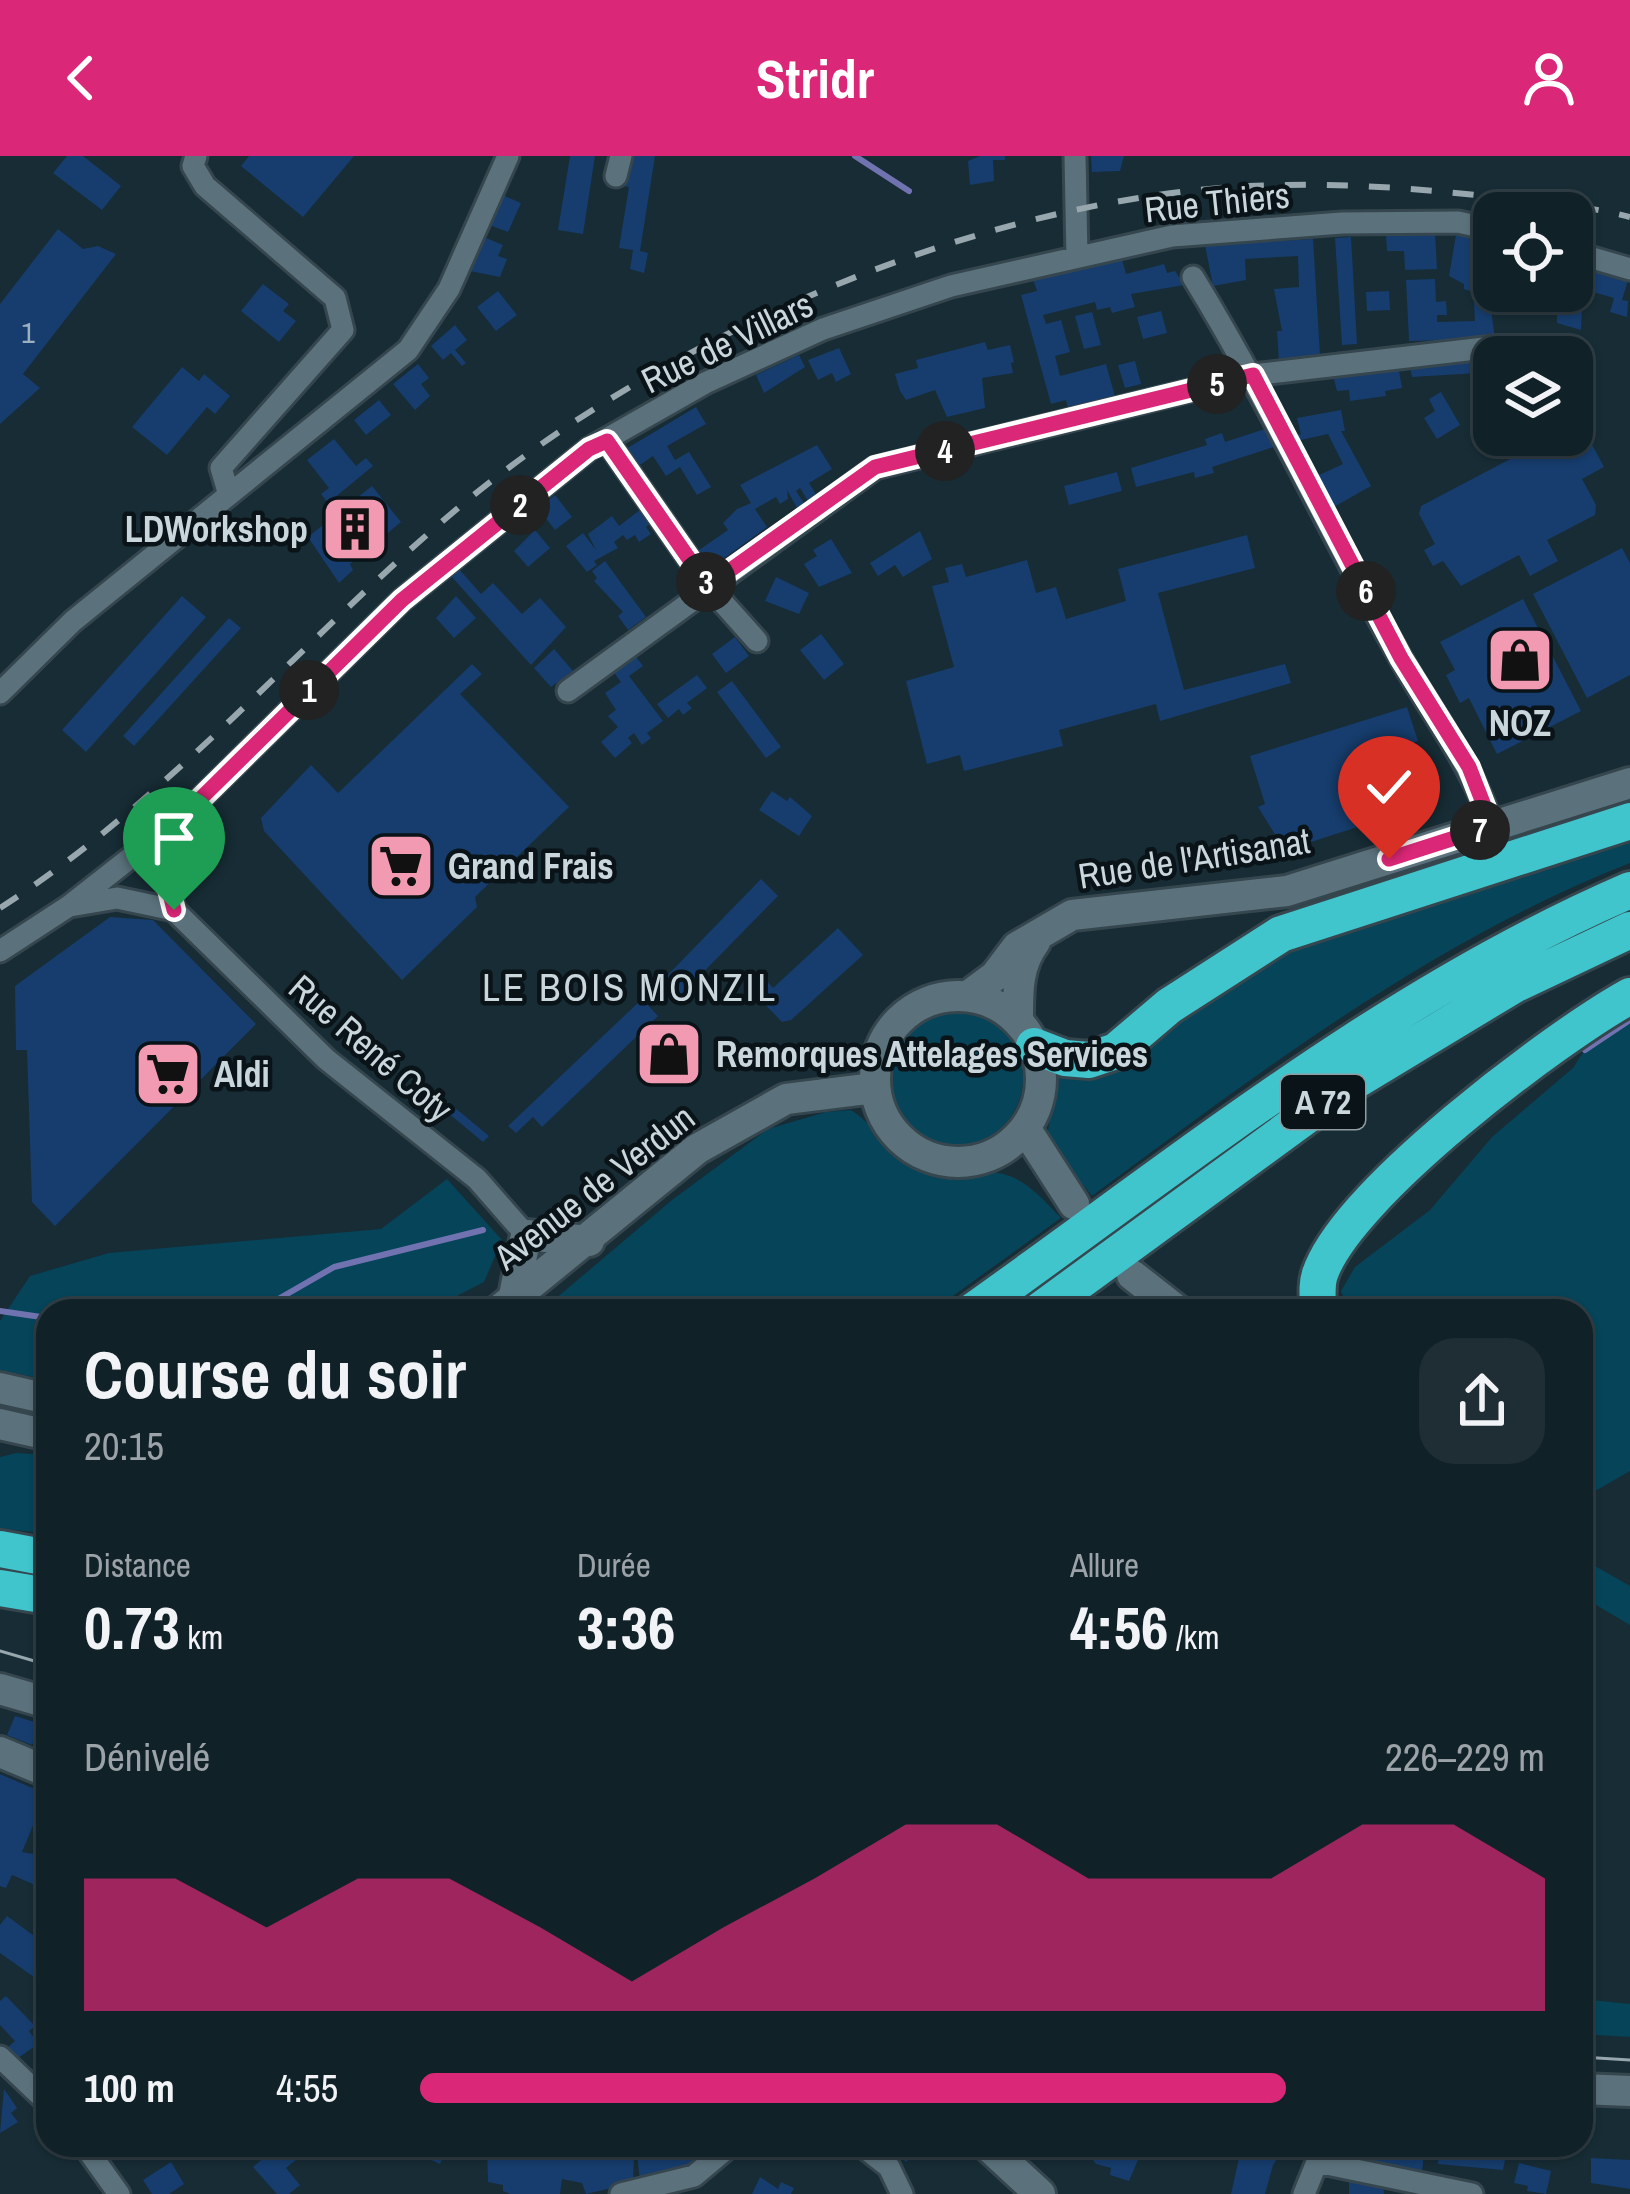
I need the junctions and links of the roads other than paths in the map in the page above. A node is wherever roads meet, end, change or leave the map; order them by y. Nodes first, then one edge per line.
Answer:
1 (196, 156) edge
2 (508, 156) edge
3 (1075, 156) edge
4 (1473, 225) edge
5 (1077, 257) junction
6 (1593, 258) edge
7 (1630, 269) edge
8 (1193, 278) dead end
9 (951, 286) joint
10 (1473, 349) edge
11 (1253, 375) junction
12 (607, 441) junction
13 (230, 495) junction
14 (708, 586) junction
15 (757, 641) dead end
16 (568, 691) dead end
17 (0, 692) edge
18 (1630, 783) edge
19 (181, 818) junction
20 (1630, 821) edge
21 (1492, 826) junction
22 (135, 854) junction
23 (1630, 890) edge
24 (138, 902) junction
25 (69, 906) junction
26 (174, 910) junction
27 (1046, 928) junction
28 (1630, 930) edge
29 (0, 951) edge
30 (968, 996) junction
31 (1630, 996) edge
32 (1026, 1034) junction
33 (874, 1088) junction
34 (1025, 1128) junction
35 (1002, 1150) junction
36 (526, 1235) junction
37 (589, 1241) junction
38 (508, 1299) edge
39 (515, 1299) edge
40 (990, 1299) edge
41 (1056, 1299) edge
42 (1149, 1299) edge
43 (1163, 1299) edge
44 (1318, 1299) edge
45 (0, 1388) edge
46 (36, 1396) edge
47 (0, 1424) edge
48 (36, 1434) edge
49 (36, 1441) edge
50 (0, 1449) edge
51 (0, 1550) edge
52 (36, 1556) edge
53 (0, 1588) edge
54 (36, 1594) edge
55 (0, 1688) edge
56 (36, 1699) edge
57 (0, 1752) edge
58 (36, 1767) edge
59 (0, 2057) edge
60 (1593, 2090) edge
61 (36, 2092) edge
62 (1630, 2092) edge
63 (93, 2157) edge
64 (717, 2157) edge
65 (876, 2157) edge
66 (982, 2157) edge
67 (1000, 2157) edge
68 (1315, 2157) edge
69 (1328, 2157) edge
70 (119, 2194) edge
71 (621, 2194) edge
72 (902, 2194) edge
73 (1021, 2194) edge
74 (1040, 2194) edge
75 (1304, 2194) edge
76 (1472, 2194) edge

1 - 13 street
2 - 13 street
3 - 5 street
4 - 5 street, Rue Thiers
5 - 9 street, Rue Thiers
6 - 7 street
8 - 11 street
9 - 12 street, Rue de Villars
10 - 11 street
11 - 14 street
11 - 21 street
12 - 14 street
12 - 19 street, Rue de Villars
13 - 17 street
14 - 15 street
14 - 16 street
18 - 21 main road, Rue de l'Artisanat
19 - 22 street, Rue de Villars
19 - 26 street
20 - 32 highway
21 - 27 main road, Rue de l'Artisanat
22 - 24 street
22 - 25 street, Rue de Villars
23 - 40 highway, A 72
24 - 25 street
24 - 26 street
25 - 29 street, Rue de Villars
26 - 36 street, Rue René Coty
27 - 30 main road, Rue de l'Artisanat
27 - 32 main road, Rue de l'Artisanat
28 - 41 highway, A 72
30 - 32 main road
30 - 33 main road
31 - 44 highway
32 - 34 main road
33 - 35 main road
33 - 37 main road, Avenue de Verdun
34 - 35 main road
34 - 35 main road
36 - 37 main road
36 - 38 main road
37 - 39 main road, Avenue de Verdun
42 - 43 main road
45 - 46 main road
47 - 48 main road
49 - 50 main road
51 - 52 highway
53 - 54 highway
55 - 56 main road
57 - 58 main road
59 - 61 street
60 - 62 main road
63 - 70 street
64 - 71 street
65 - 72 street
66 - 73 main road
67 - 74 main road
68 - 75 street
69 - 76 street

